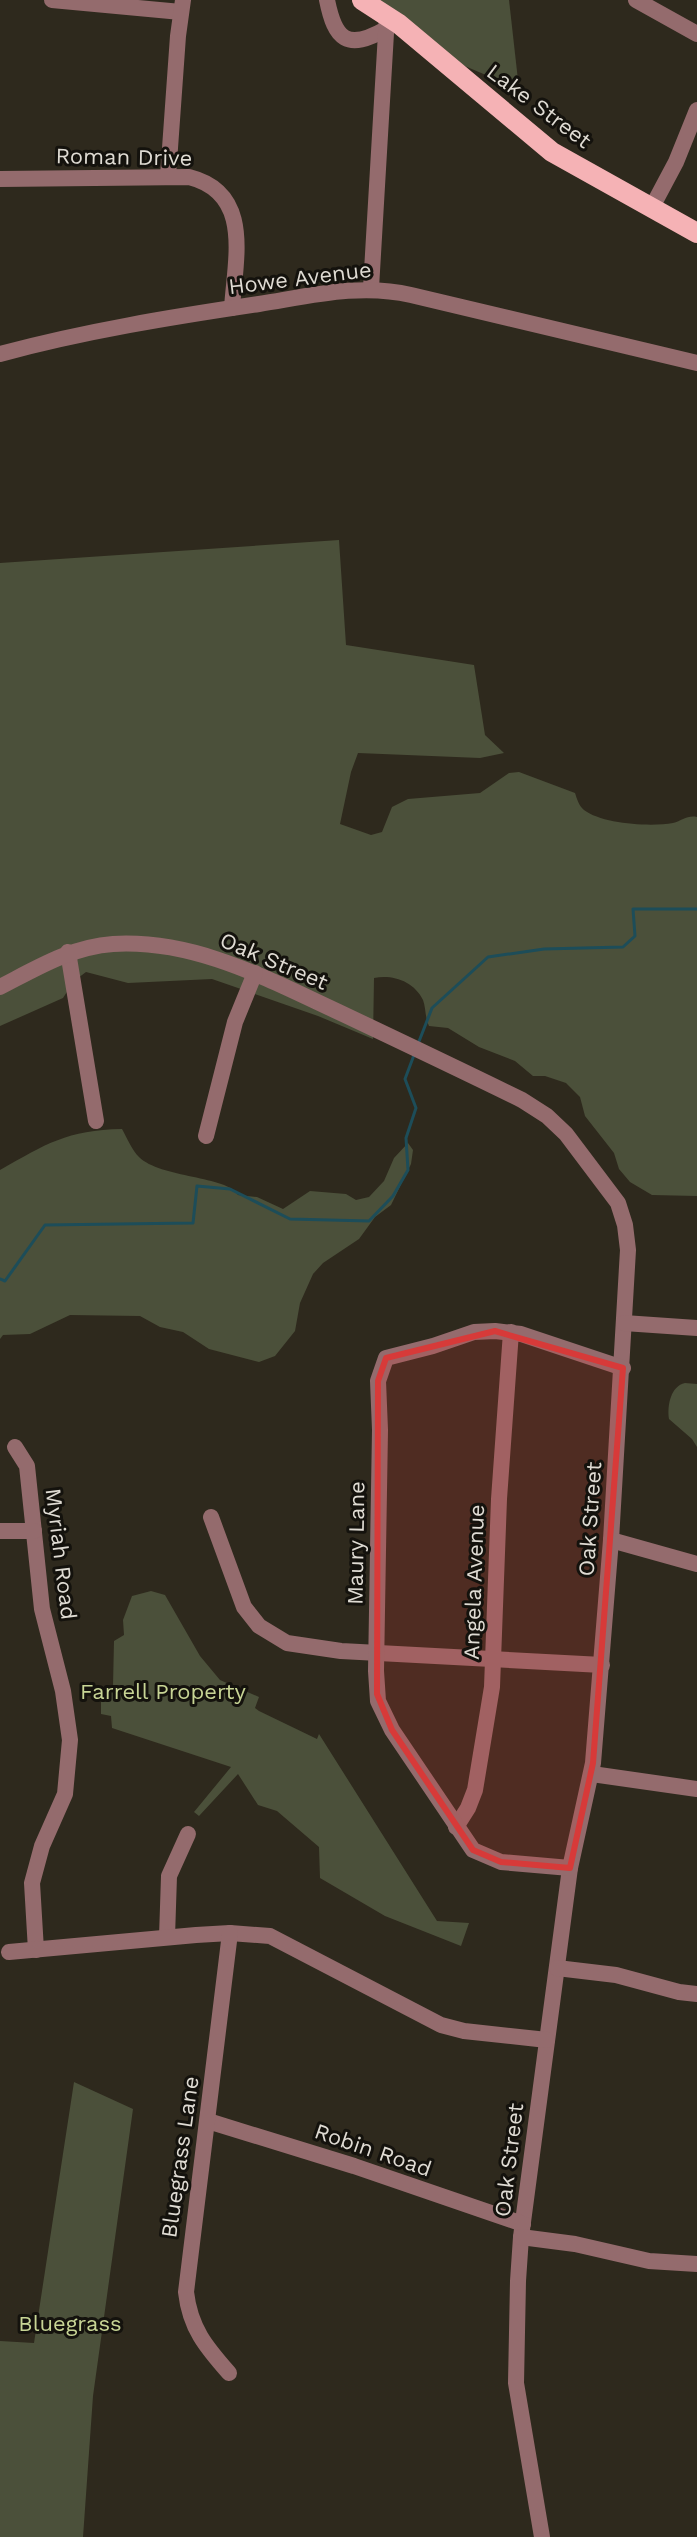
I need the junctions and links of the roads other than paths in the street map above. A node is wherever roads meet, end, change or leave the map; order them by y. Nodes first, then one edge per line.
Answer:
1 (52, 0) edge
2 (327, 0) edge
3 (362, 0) edge
4 (636, 0) edge
5 (182, 6) edge
6 (387, 23) junction
7 (697, 34) edge
8 (697, 110) edge
9 (168, 176) junction
10 (0, 179) edge
11 (651, 209) junction
12 (697, 233) edge
13 (371, 288) junction
14 (232, 308) junction
15 (0, 354) edge
16 (697, 363) edge
17 (68, 952) junction
18 (255, 973) junction
19 (0, 987) edge
20 (96, 1121) dead end
21 (206, 1136) dead end
22 (624, 1323) junction
23 (697, 1328) edge
24 (511, 1332) junction
25 (623, 1368) junction
26 (15, 1447) dead end
27 (211, 1517) dead end
28 (0, 1531) edge
29 (34, 1531) junction
30 (611, 1540) junction
31 (697, 1564) edge
32 (376, 1652) junction
33 (494, 1659) junction
34 (602, 1665) junction
35 (592, 1774) junction
36 (697, 1789) edge
37 (456, 1827) junction
38 (188, 1834) dead end
39 (570, 1868) junction
40 (230, 1933) junction
41 (167, 1937) junction
42 (36, 1950) junction
43 (9, 1952) dead end
44 (557, 1968) junction
45 (697, 1994) edge
46 (547, 2040) junction
47 (208, 2121) junction
48 (522, 2230) junction
49 (697, 2264) edge
50 (229, 2373) dead end
51 (542, 2537) edge

1 - 5 street
2 - 6 street
3 - 6 main road, Lake Street
4 - 7 street
5 - 9 street
6 - 11 main road, Lake Street
6 - 13 street
8 - 11 street
9 - 10 street, Roman Drive
9 - 14 street, Roman Drive
11 - 12 main road, Lake Street
13 - 14 street, Howe Avenue
13 - 16 street, Howe Avenue
14 - 15 street, Howe Avenue
17 - 18 street, Oak Street
17 - 19 street, Oak Street
17 - 20 street
18 - 21 street
18 - 22 street, Oak Street
22 - 23 street
22 - 25 street, Oak Street
24 - 25 street, Maury Lane
24 - 32 street, Maury Lane
24 - 33 street, Angela Avenue
25 - 30 street, Oak Street
26 - 29 street, Myriah Road
27 - 32 street
28 - 29 street
29 - 42 street, Myriah Road
30 - 31 street
30 - 34 street, Oak Street
32 - 33 street
32 - 37 street, Maury Lane
33 - 34 street
33 - 37 street, Angela Avenue
34 - 35 street, Oak Street
35 - 36 street
35 - 39 street, Oak Street
37 - 39 street, Maury Lane
38 - 41 street
39 - 44 street, Oak Street
40 - 41 street
40 - 46 street
40 - 47 street, Bluegrass Lane
41 - 42 street
42 - 43 street
44 - 45 street
44 - 46 street, Oak Street
46 - 48 street, Oak Street
47 - 48 street, Robin Road
47 - 50 street, Bluegrass Lane
48 - 49 street, Robin Road
48 - 51 street, Oak Street

